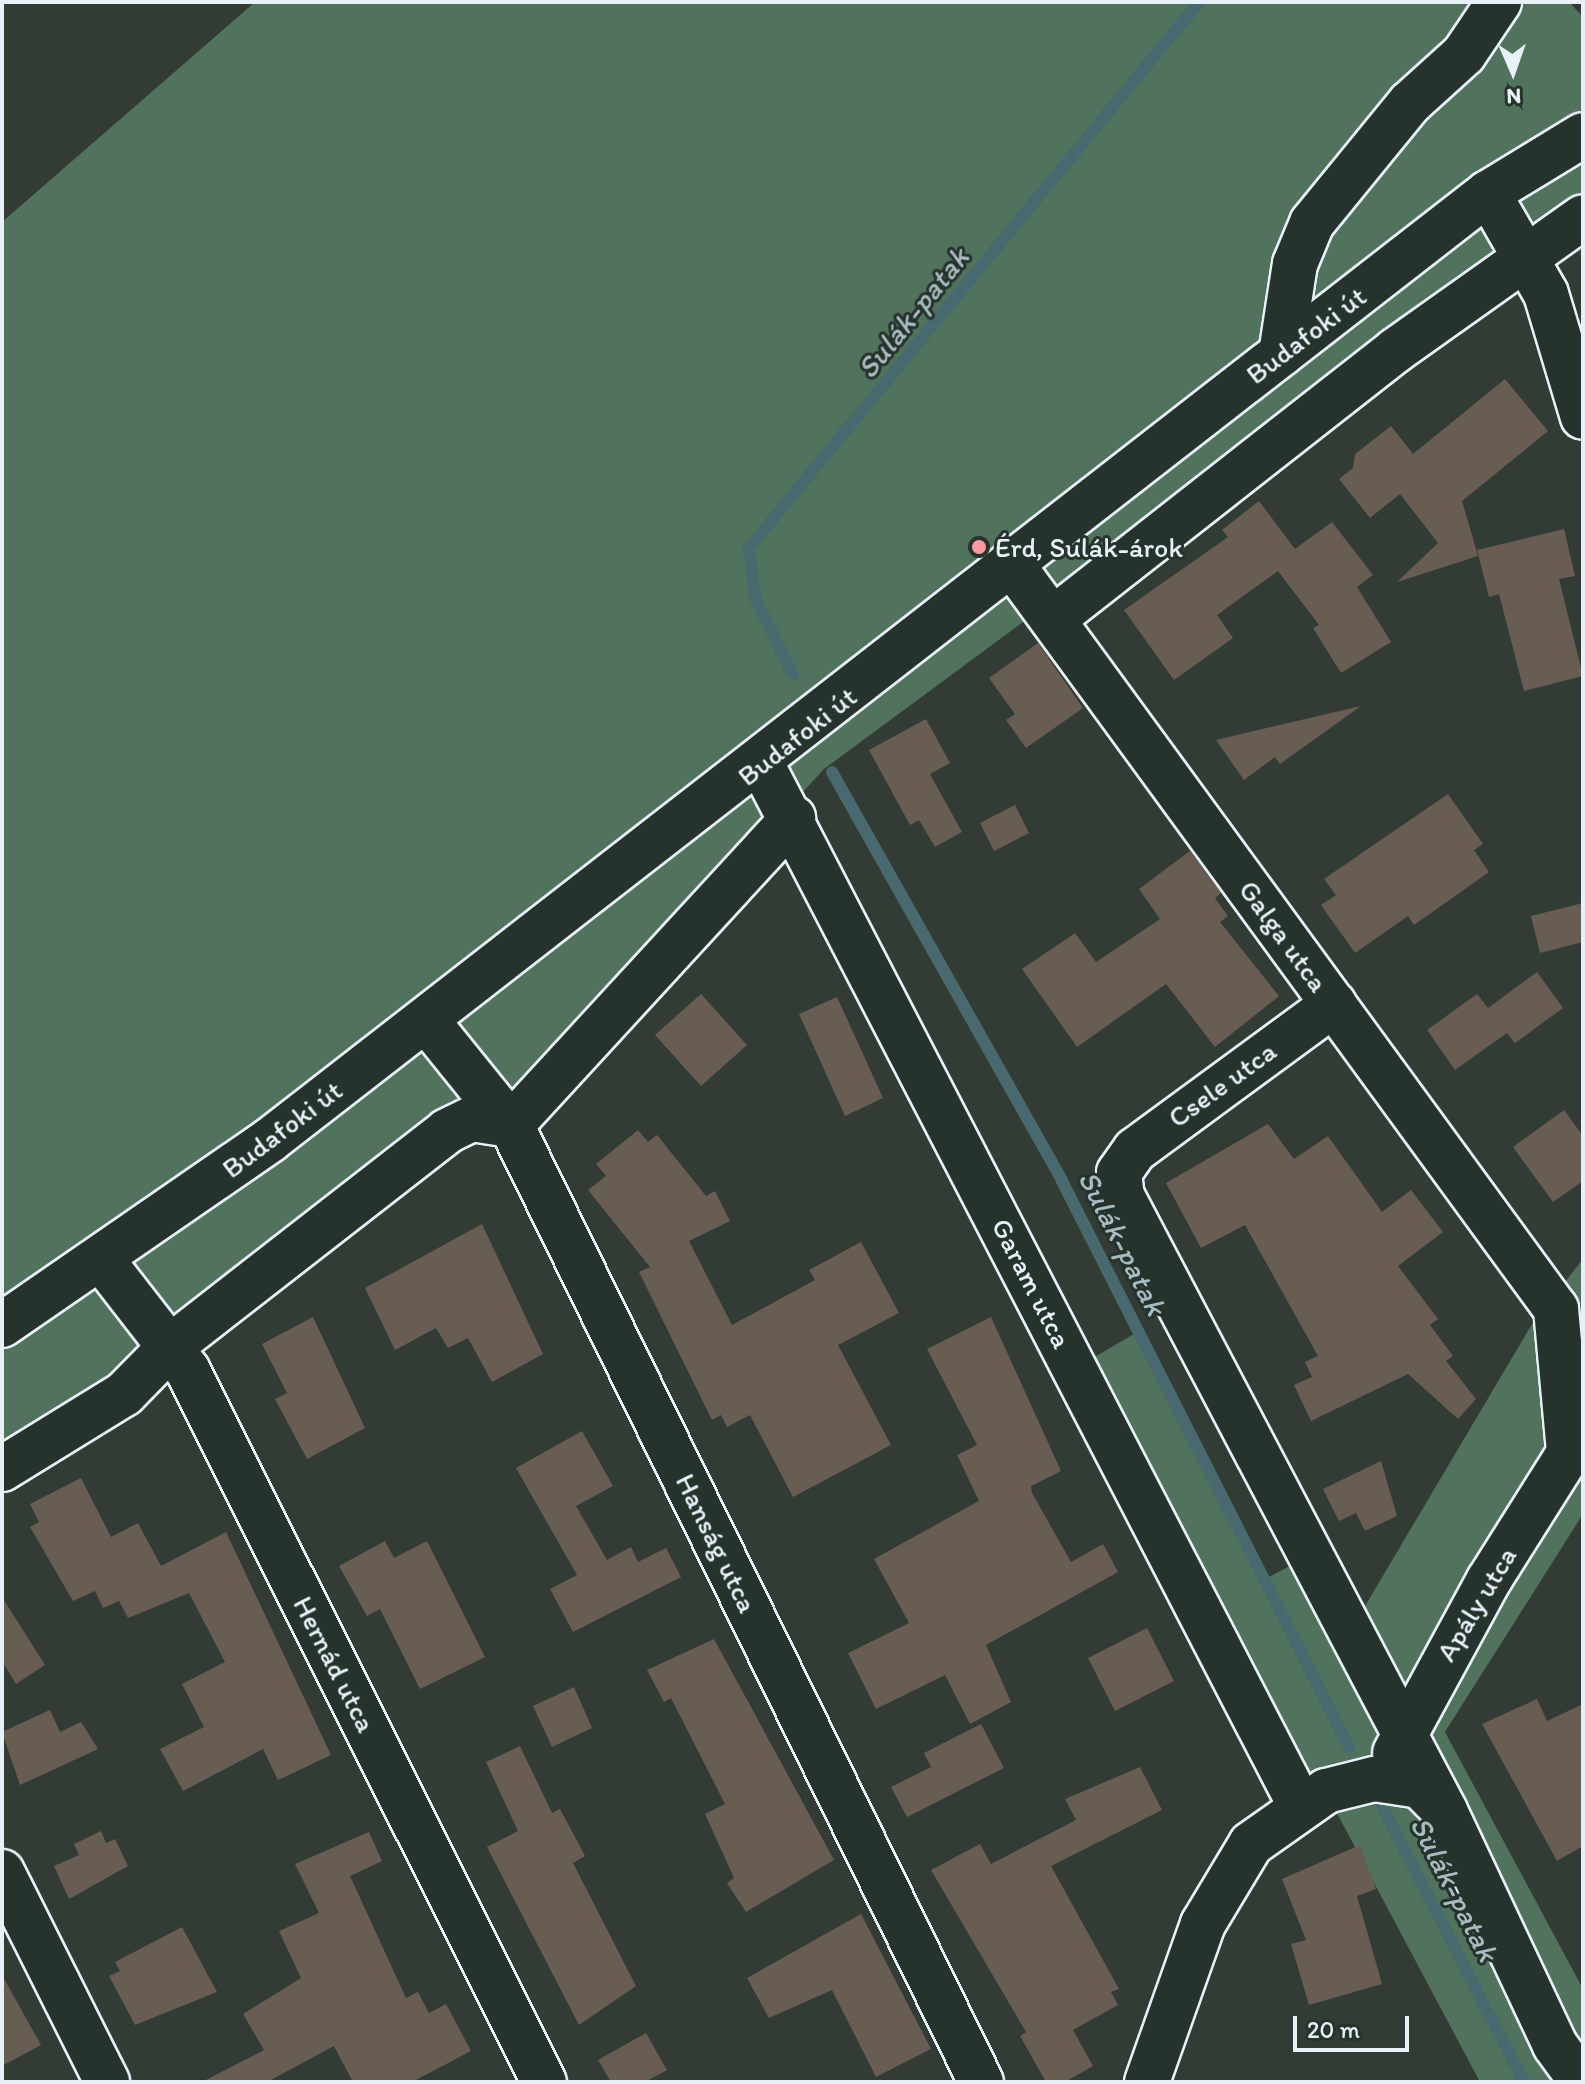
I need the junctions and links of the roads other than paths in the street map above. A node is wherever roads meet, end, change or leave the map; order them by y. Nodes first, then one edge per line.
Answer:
1 (1499, 2) edge
2 (1583, 135) edge
3 (1488, 193) junction
4 (1583, 217) edge
5 (1524, 257) junction
6 (1281, 354) junction
7 (1583, 417) edge
8 (1011, 563) junction
9 (1053, 619) junction
10 (761, 763) junction
11 (793, 818) junction
12 (1334, 1004) junction
13 (427, 1021) junction
14 (511, 1125) junction
15 (102, 1260) junction
16 (1570, 1312) edge
17 (2, 1325) edge
18 (170, 1347) junction
19 (1576, 1441) edge
20 (2, 1469) edge
21 (1405, 1737) junction
22 (1374, 1779) junction
23 (1300, 1805) junction
24 (1445, 1811) junction
25 (2, 1872) edge
26 (107, 2082) edge
27 (544, 2082) edge
28 (981, 2082) edge
29 (1147, 2082) edge
30 (1582, 2082) edge

1 - 6 street
2 - 3 street, Budafoki út
3 - 5 street
3 - 6 street, Budafoki út
4 - 5 street
5 - 7 street
5 - 9 street
6 - 8 street, Budafoki út
8 - 9 street, Galga utca
8 - 10 street, Budafoki út
9 - 12 street, Galga utca
10 - 11 street, Garam utca
10 - 13 street, Budafoki út
11 - 14 street
11 - 23 street, Garam utca
12 - 16 street, Galga utca
12 - 21 street, Csele utca
13 - 14 street, Hanság utca
13 - 15 street, Budafoki út
14 - 18 street
14 - 28 street, Hanság utca
15 - 17 street, Budafoki út
15 - 18 street, Hernád utca
16 - 19 street, Galga utca
18 - 20 street
18 - 27 street, Hernád utca
19 - 21 street, Apály utca
21 - 22 street, Apály utca
21 - 24 street
22 - 23 street
22 - 24 street
23 - 29 street
24 - 30 street
25 - 26 street

